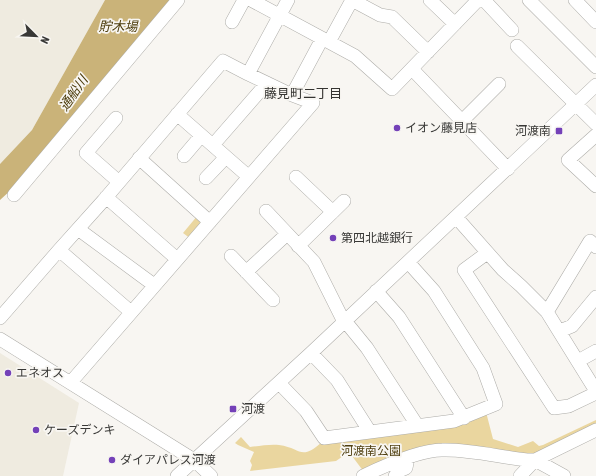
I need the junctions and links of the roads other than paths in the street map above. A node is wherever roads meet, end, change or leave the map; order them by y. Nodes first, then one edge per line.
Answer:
1 (180, 0) edge
2 (244, 0) edge
3 (251, 0) edge
4 (288, 0) edge
5 (352, 0) edge
6 (430, 0) edge
7 (478, 0) edge
8 (484, 0) edge
9 (529, 0) edge
10 (575, 0) edge
11 (279, 15) junction
12 (232, 22) dead end
13 (596, 22) edge
14 (455, 24) junction
15 (512, 30) dead end
16 (326, 40) junction
17 (517, 46) dead end
18 (428, 52) junction
19 (596, 68) edge
20 (412, 69) junction
21 (248, 74) junction
22 (267, 83) junction
23 (499, 84) dead end
24 (596, 85) edge
25 (292, 95) junction
26 (576, 104) junction
27 (177, 114) junction
28 (116, 118) dead end
29 (462, 121) junction
30 (596, 124) edge
31 (596, 135) edge
32 (201, 136) junction
33 (213, 145) junction
34 (184, 156) dead end
35 (226, 157) junction
36 (139, 158) junction
37 (508, 169) junction
38 (249, 177) junction
39 (296, 177) dead end
40 (206, 178) dead end
41 (119, 182) junction
42 (596, 186) edge
43 (14, 195) dead end
44 (106, 197) junction
45 (344, 201) dead end
46 (266, 211) dead end
47 (333, 212) junction
48 (456, 217) junction
49 (210, 222) junction
50 (78, 229) junction
51 (287, 234) junction
52 (298, 246) junction
53 (596, 246) edge
54 (59, 250) junction
55 (487, 253) junction
56 (231, 256) dead end
57 (177, 259) junction
58 (408, 262) junction
59 (246, 272) junction
60 (154, 285) junction
61 (376, 291) junction
62 (596, 297) edge
63 (273, 300) dead end
64 (131, 312) junction
65 (547, 312) junction
66 (0, 318) edge
67 (344, 321) junction
68 (560, 331) junction
69 (0, 339) edge
70 (596, 351) edge
71 (311, 354) junction
72 (578, 360) junction
73 (71, 382) junction
74 (279, 383) junction
75 (596, 392) edge
76 (464, 418) junction
77 (417, 425) junction
78 (596, 430) edge
79 (370, 432) junction
80 (408, 458) junction
81 (194, 460) junction
82 (535, 460) junction
83 (177, 476) edge
84 (210, 476) edge
85 (363, 476) edge
86 (395, 476) edge
87 (520, 476) edge
88 (563, 476) edge

1 - 43 street
2 - 12 street
3 - 11 street
4 - 11 street
5 - 16 street
5 - 18 street
6 - 14 street
7 - 14 street
8 - 15 street
9 - 19 street
10 - 13 street
11 - 16 street
11 - 21 street
14 - 18 street
16 - 20 street
16 - 25 street
17 - 26 street
18 - 20 street
20 - 29 street
21 - 22 street
21 - 27 street
22 - 25 street
22 - 33 street
23 - 29 street
24 - 26 street
25 - 38 street
26 - 30 street
26 - 37 street
27 - 32 street
27 - 36 street
28 - 41 street
29 - 37 street
31 - 42 street
32 - 33 street
32 - 34 street
33 - 35 street
35 - 38 street
35 - 40 street
36 - 41 street
36 - 49 street
37 - 48 street
38 - 49 street
39 - 47 street
41 - 44 street
44 - 50 street
44 - 57 street
45 - 47 street
46 - 51 street
47 - 52 street
48 - 55 street
48 - 58 street
49 - 57 street
50 - 54 street
50 - 60 street
51 - 52 street
51 - 59 street
52 - 67 street
53 - 65 street
54 - 64 street
54 - 66 street
55 - 65 street
55 - 75 street
56 - 59 street
57 - 60 street
58 - 61 street
58 - 76 street
59 - 63 street
60 - 64 street
61 - 67 street
61 - 76 street
62 - 68 street
64 - 73 street
65 - 68 street
67 - 71 street
67 - 77 street
68 - 72 street
69 - 73 street
70 - 72 street
71 - 74 street
71 - 79 street
72 - 75 street
73 - 81 street
74 - 79 street
74 - 81 street
76 - 77 street
77 - 79 street
78 - 82 street
80 - 82 street
80 - 85 street
80 - 86 street
81 - 83 street
81 - 84 street
82 - 87 street
82 - 88 street

